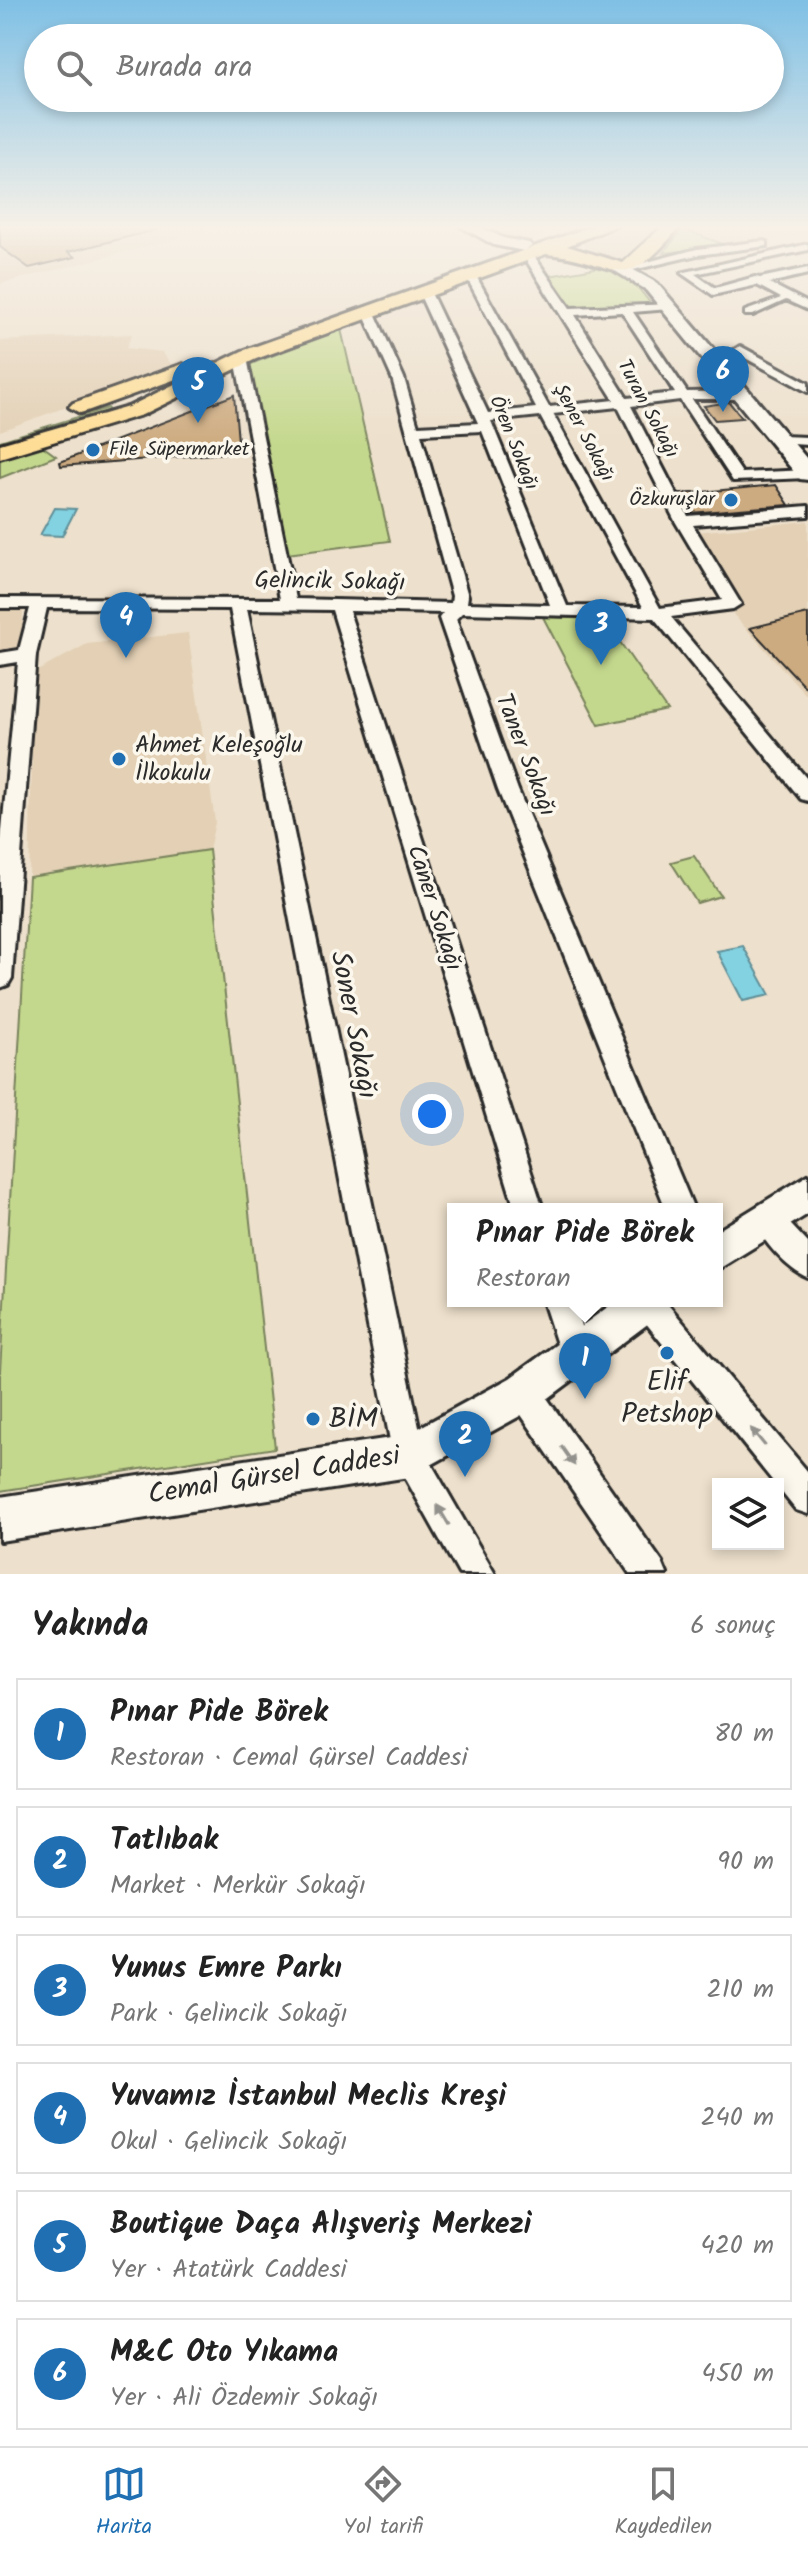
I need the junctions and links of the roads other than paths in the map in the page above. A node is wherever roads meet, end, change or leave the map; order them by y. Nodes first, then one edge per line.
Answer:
1 (381, 298) edge
2 (410, 298) edge
3 (427, 298) edge
4 (484, 298) edge
5 (559, 298) edge
6 (662, 298) edge
7 (781, 298) edge
8 (783, 298) edge
9 (669, 306) junction
10 (625, 308) junction
11 (802, 308) edge
12 (567, 312) junction
13 (369, 313) junction
14 (749, 313) dead end
15 (740, 350) dead end
16 (241, 358) junction
17 (138, 386) junction
18 (808, 388) edge
19 (741, 395) junction
20 (683, 396) junction
21 (93, 402) junction
22 (623, 403) junction
23 (154, 404) junction
24 (547, 412) junction
25 (110, 419) junction
26 (484, 422) junction
27 (413, 430) junction
28 (0, 435) edge
29 (781, 440) junction
30 (808, 441) edge
31 (0, 451) edge
32 (808, 474) edge
33 (808, 511) edge
34 (683, 521) junction
35 (0, 603) edge
36 (40, 603) junction
37 (289, 604) junction
38 (238, 605) junction
39 (339, 606) junction
40 (458, 608) junction
41 (560, 610) junction
42 (657, 612) junction
43 (27, 655) junction
44 (0, 659) edge
45 (21, 747) junction
46 (0, 750) edge
47 (808, 794) edge
48 (2, 937) edge
49 (0, 978) edge
50 (808, 1193) edge
51 (527, 1203) edge
52 (678, 1203) edge
53 (768, 1221) junction
54 (723, 1248) edge
55 (808, 1264) edge
56 (560, 1307) edge
57 (639, 1307) edge
58 (652, 1307) edge
59 (575, 1355) junction
60 (524, 1392) junction
61 (409, 1456) junction
62 (808, 1498) edge
63 (0, 1519) edge
64 (478, 1574) edge
65 (650, 1574) edge

1 - 17 main road
2 - 13 main road
3 - 26 street, Ören Sokağı
4 - 24 street, Şener Sokağı
5 - 12 street, Turan Sokağı
6 - 9 main road
7 - 14 street
8 - 11 street
9 - 10 street
9 - 19 main road
10 - 12 street
10 - 20 street
12 - 22 street, Turan Sokağı
13 - 16 main road
13 - 27 street, Taner Sokağı
15 - 18 street
16 - 23 main road
16 - 37 street
17 - 21 main road
17 - 23 main road
19 - 20 street
19 - 29 main road
20 - 22 street
20 - 32 street
21 - 25 main road
21 - 28 main road
22 - 24 street
22 - 34 street, Turan Sokağı
23 - 25 main road
24 - 26 street
24 - 42 street, Şener Sokağı
25 - 31 main road
26 - 27 street
26 - 41 street, Ören Sokağı
27 - 40 street, Taner Sokağı
29 - 30 street
29 - 32 main road
33 - 34 street
34 - 42 street, Turan Sokağı
35 - 36 street, Gelincik Sokağı
36 - 38 street, Gelincik Sokağı
36 - 43 street
37 - 38 street, Gelincik Sokağı
37 - 39 street, Gelincik Sokağı
38 - 61 street, Soner Sokağı
39 - 40 street, Gelincik Sokağı
39 - 51 street, Caner Sokağı
40 - 41 street, Gelincik Sokağı
40 - 52 street, Taner Sokağı
41 - 42 street, Gelincik Sokağı
42 - 47 street, Şener Sokağı
43 - 44 street
43 - 45 street
45 - 46 street
45 - 48 street
48 - 49 street
50 - 53 street
53 - 54 street
53 - 55 street
56 - 59 street
57 - 59 street, Cemal Gürsel Caddesi
62 -> 58 street
59 - 60 street, Cemal Gürsel Caddesi
60 - 61 street, Cemal Gürsel Caddesi
60 -> 65 street
61 - 63 street, Cemal Gürsel Caddesi
64 -> 61 street, Soner Sokağı

